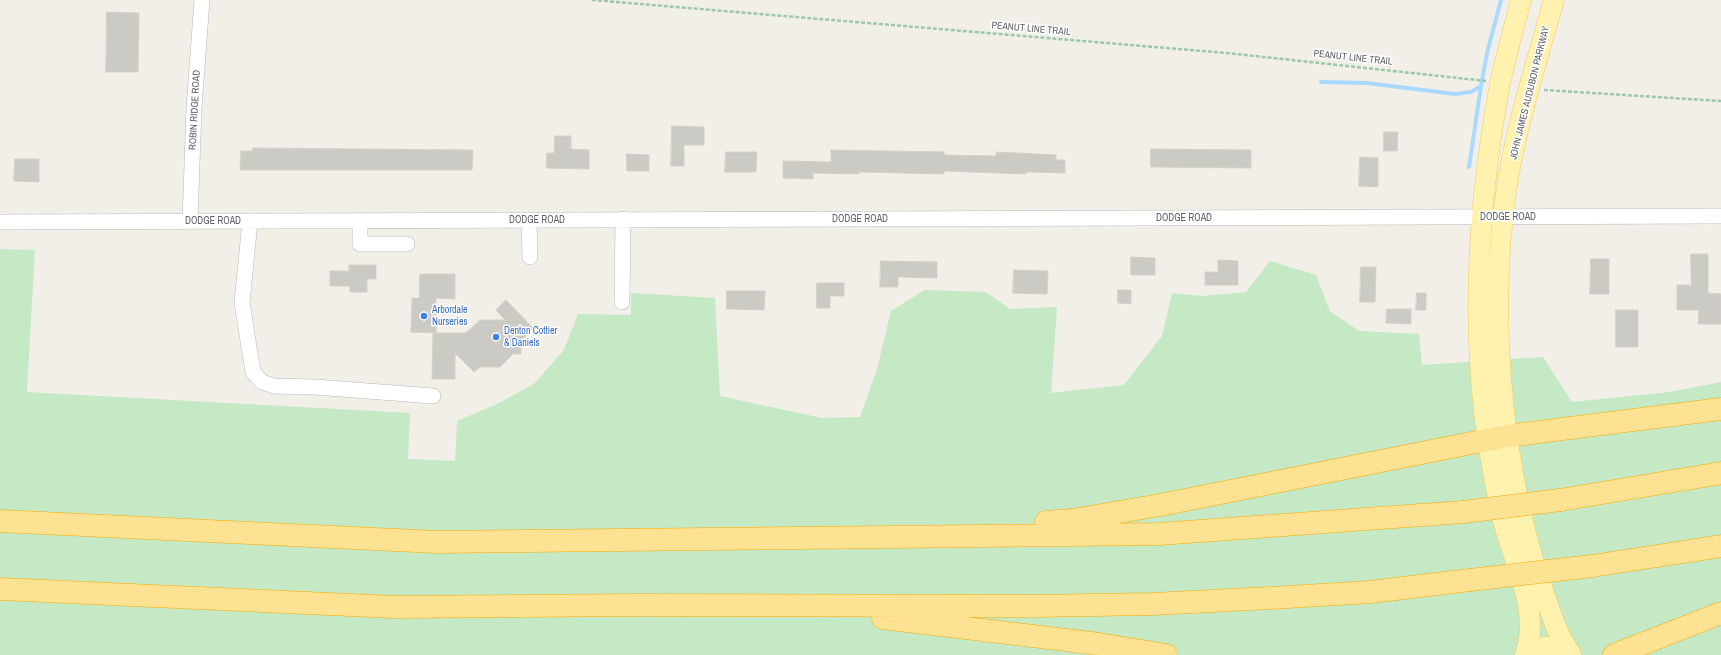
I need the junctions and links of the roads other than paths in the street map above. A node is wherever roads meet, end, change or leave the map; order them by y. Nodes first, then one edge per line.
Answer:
1 (202, 0) edge
2 (1521, 0) edge
3 (1554, 0) edge
4 (1721, 216) edge
5 (1482, 217) junction
6 (1503, 217) junction
7 (623, 219) junction
8 (407, 220) junction
9 (529, 220) junction
10 (190, 221) junction
11 (250, 221) junction
12 (360, 221) junction
13 (0, 222) edge
14 (530, 257) dead end
15 (622, 302) dead end
16 (433, 396) dead end
17 (1721, 409) edge
18 (1497, 438) junction
19 (1721, 473) edge
20 (0, 522) edge
21 (861, 537) junction
22 (1721, 546) edge
23 (0, 589) edge
24 (796, 606) junction
25 (1721, 613) edge
26 (1166, 655) edge
27 (1526, 655) edge
28 (1571, 655) edge
29 (1614, 655) edge

1 - 10 street, ROBIN RIDGE ROAD
2 - 5 main road, JOHN JAMES AUDUBON PARKWAY
3 - 6 main road, JOHN JAMES AUDUBON PARKWAY
4 - 6 street, DODGE ROAD
5 - 6 street, DODGE ROAD
5 - 7 street, DODGE ROAD
5 - 18 main road, JOHN JAMES AUDUBON PARKWAY
6 - 18 main road, JOHN JAMES AUDUBON PARKWAY
7 - 9 street, DODGE ROAD
7 - 15 street
8 - 9 street, DODGE ROAD
8 - 12 street, DODGE ROAD
8 - 12 street
9 - 14 street
10 - 11 street, DODGE ROAD
10 - 13 street, DODGE ROAD
11 - 12 street, DODGE ROAD
11 - 16 street
17 - 18 highway
18 - 21 highway
18 - 27 main road, JOHN JAMES AUDUBON PARKWAY
18 - 28 main road, JOHN JAMES AUDUBON PARKWAY
19 - 21 highway, bridge
20 - 21 highway
22 - 24 highway, bridge
23 - 24 highway
24 - 26 highway
25 - 29 highway
27 - 28 main road

